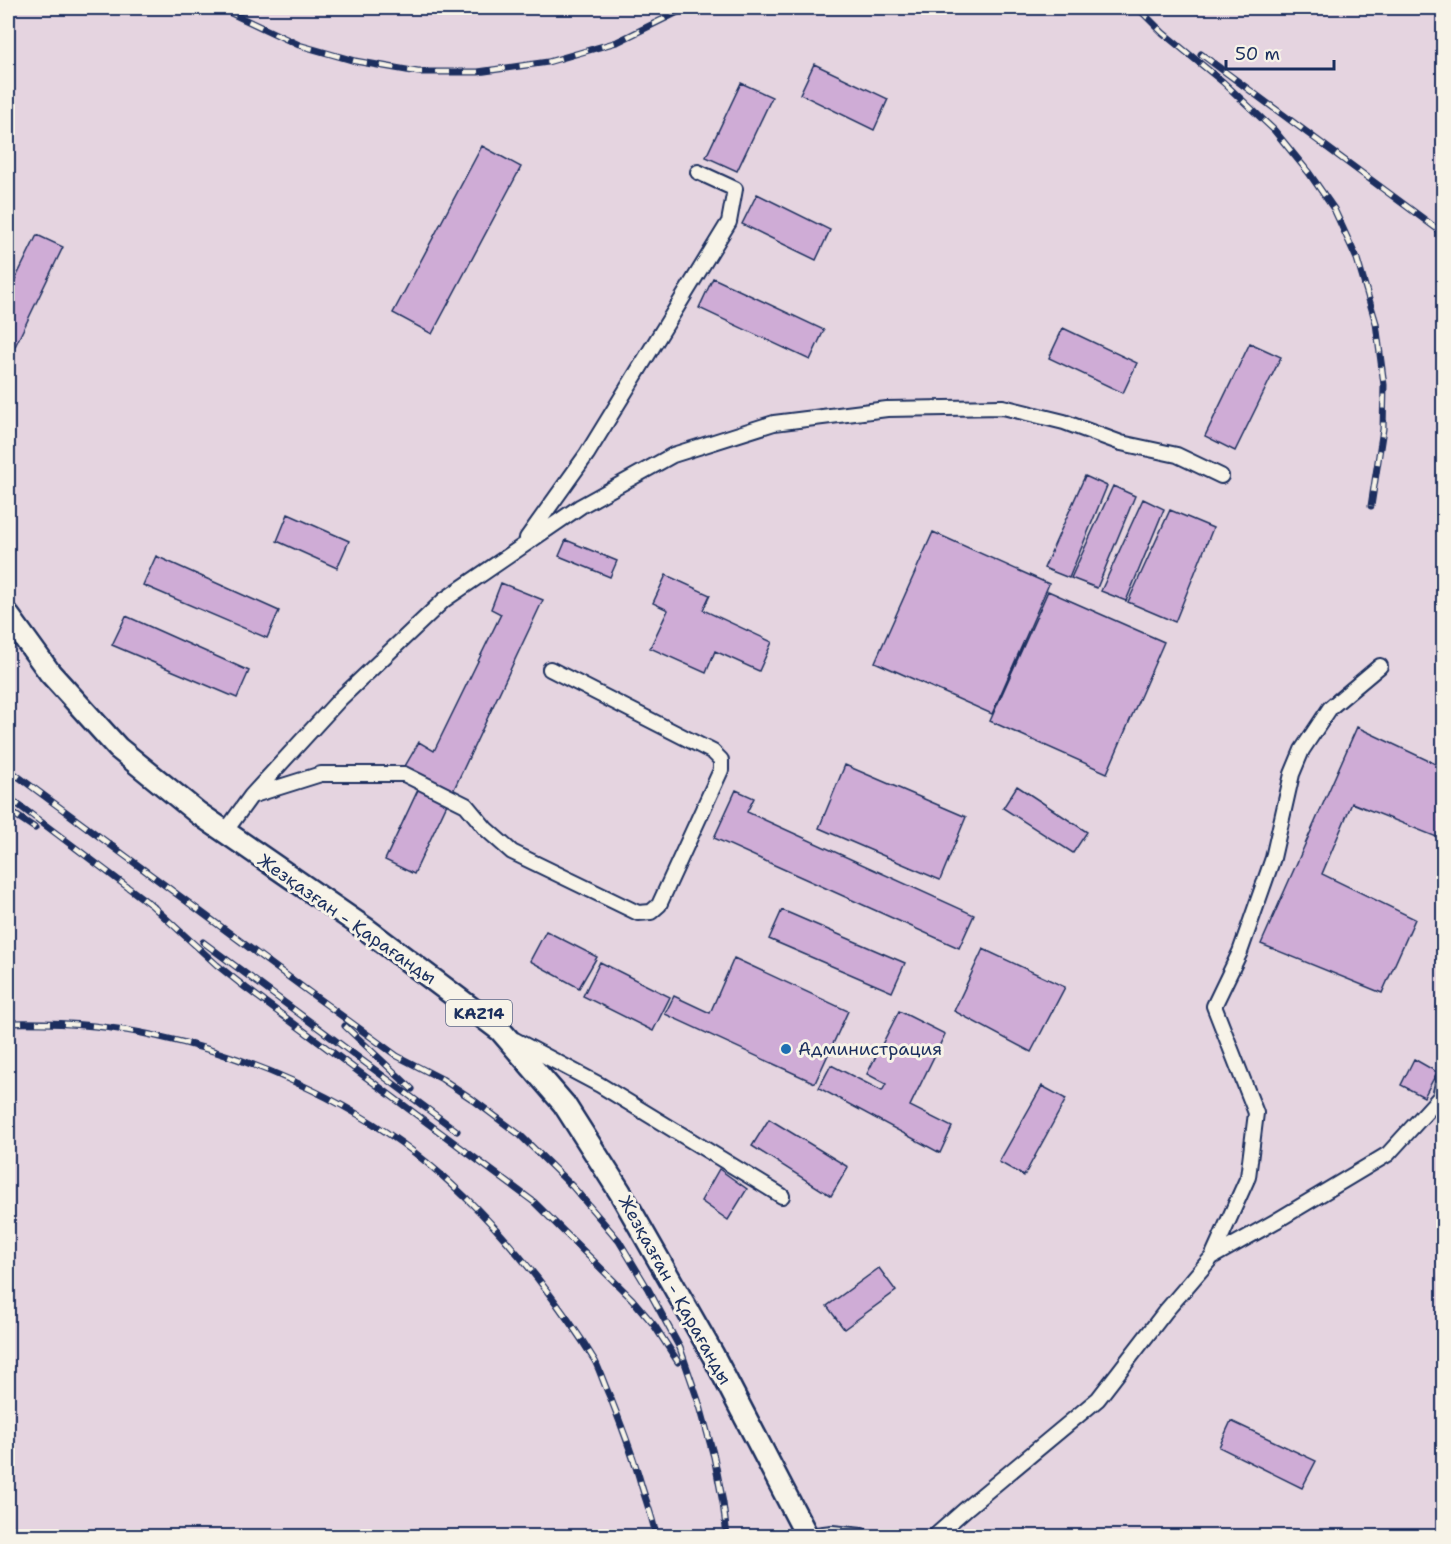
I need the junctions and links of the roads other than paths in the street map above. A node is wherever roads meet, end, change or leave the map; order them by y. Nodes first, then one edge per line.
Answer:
1 (698, 172) dead end
2 (1221, 476) dead end
3 (520, 547) junction
4 (8, 615) edge
5 (1380, 666) dead end
6 (550, 669) dead end
7 (251, 796) junction
8 (225, 832) junction
9 (505, 1035) junction
10 (1443, 1078) edge
11 (782, 1196) dead end
12 (1212, 1257) junction
13 (807, 1536) edge
14 (861, 1536) edge
15 (936, 1536) edge

1 - 3 lane
2 - 3 lane
3 - 7 lane
4 - 8 highway, Жезқазған - Қарағанды / KAZ14
5 - 12 lane
6 - 7 lane
7 - 8 lane
8 - 9 highway, Жезқазған - Қарағанды / KAZ14
9 - 11 lane
9 - 13 highway, Жезқазған - Қарағанды / KAZ14
10 - 12 lane
12 - 15 lane
13 - 14 lane

